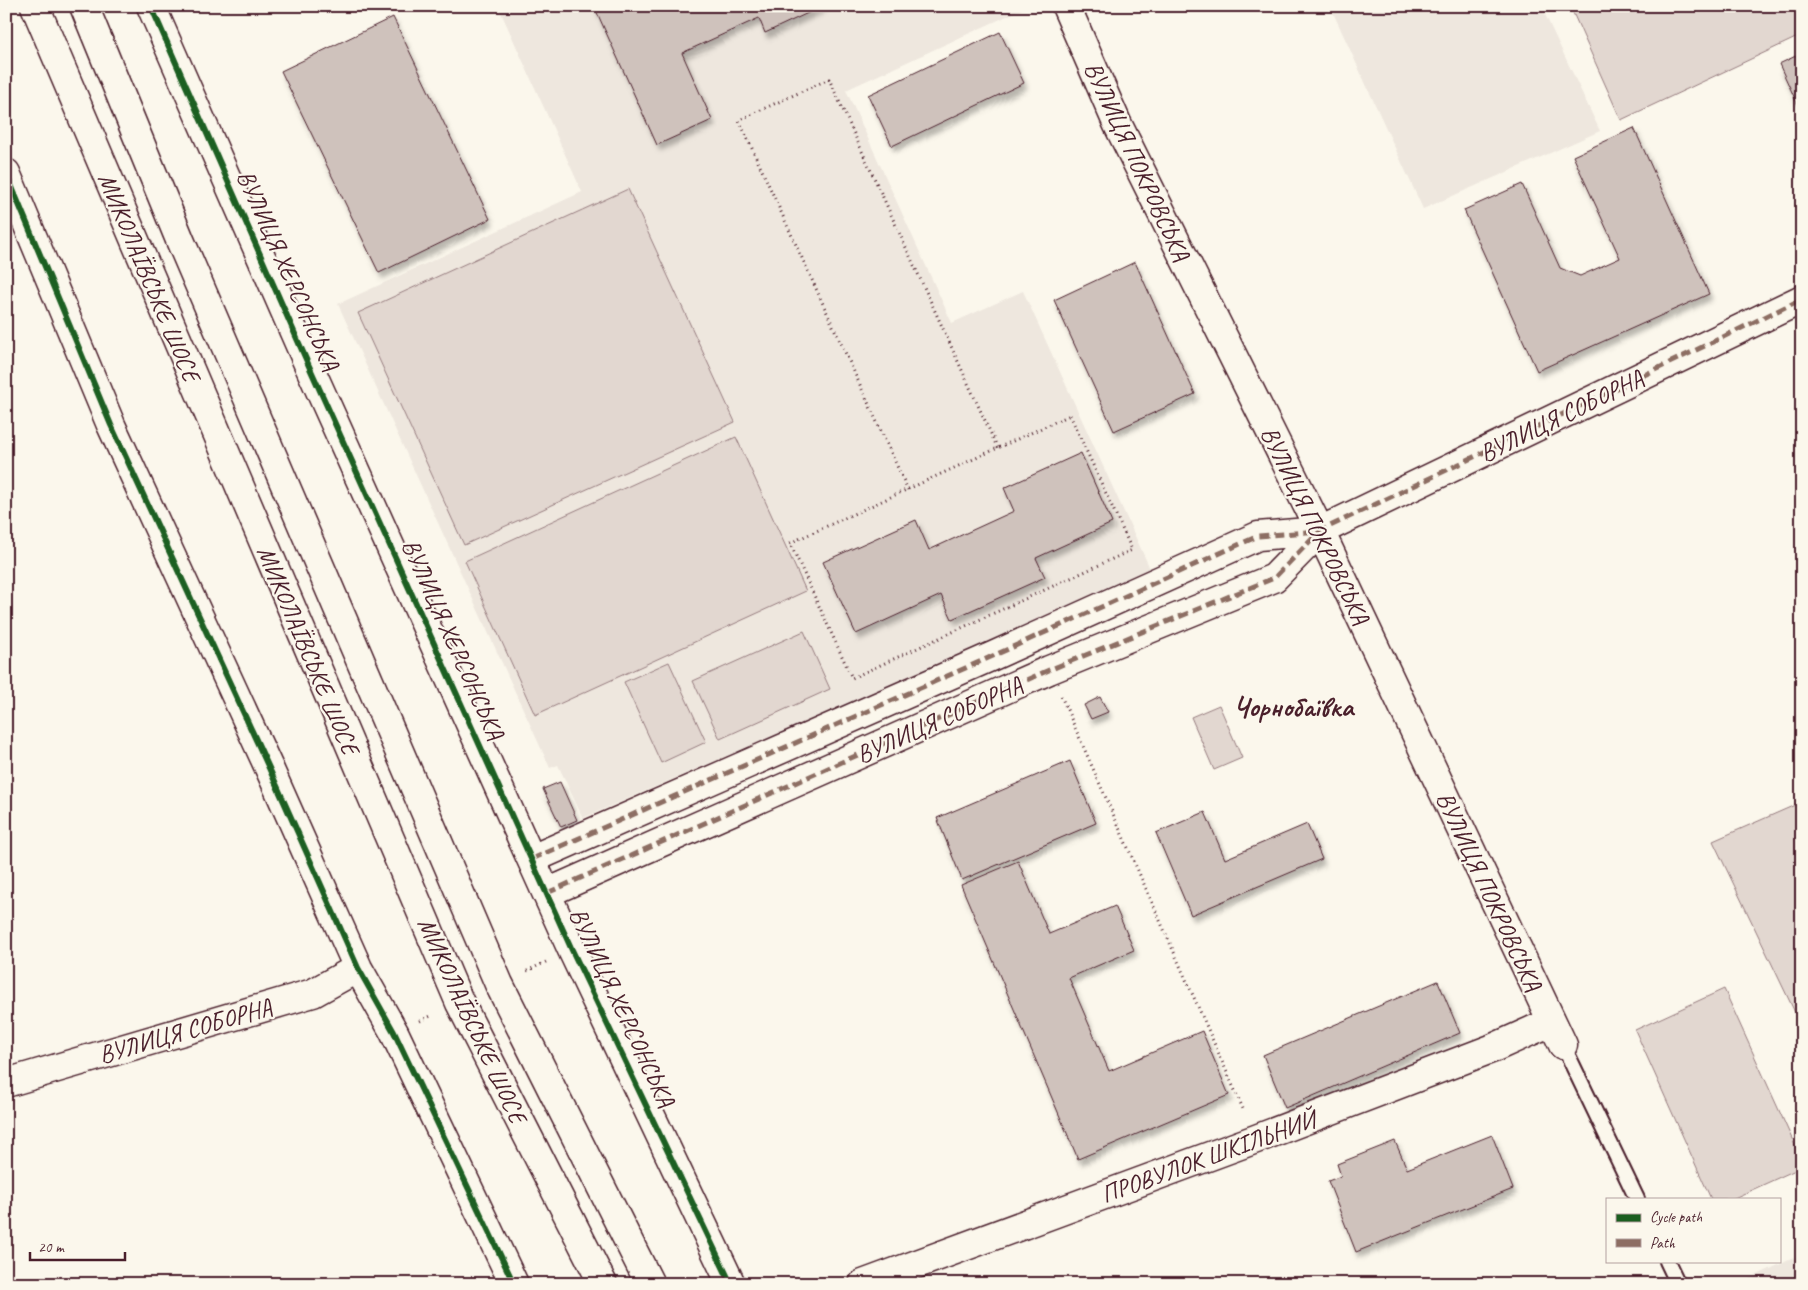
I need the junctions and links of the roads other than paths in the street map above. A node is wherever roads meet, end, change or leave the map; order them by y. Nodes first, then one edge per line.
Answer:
1 (35, 6) edge
2 (84, 6) edge
3 (151, 6) edge
4 (1066, 6) edge
5 (6, 173) edge
6 (1802, 299) edge
7 (1320, 531) junction
8 (532, 859) junction
9 (547, 893) junction
10 (358, 968) junction
11 (1557, 1034) junction
12 (6, 1083) edge
13 (1637, 1198) edge
14 (1667, 1262) edge
15 (514, 1284) edge
16 (603, 1284) edge
17 (650, 1284) edge
18 (731, 1284) edge
19 (862, 1284) edge
20 (1678, 1284) edge

1 - 16 street, МИКОЛАЇВСЬКЕ ШОСЕ
2 - 17 street, МИКОЛАЇВСЬКЕ ШОСЕ
3 - 8 street, ВУЛИЦЯ ХЕРСОНСЬКА
4 - 7 street, ВУЛИЦЯ ПОКРОВСЬКА
5 - 10 street
6 - 7 street, ВУЛИЦЯ СОБОРНА
7 - 8 street, ВУЛИЦЯ СОБОРНА
7 - 9 street, ВУЛИЦЯ СОБОРНА
7 - 11 street, ВУЛИЦЯ ПОКРОВСЬКА
8 - 9 street, ВУЛИЦЯ ХЕРСОНСЬКА
9 - 18 street, ВУЛИЦЯ ХЕРСОНСЬКА
10 - 12 street, ВУЛИЦЯ СОБОРНА
10 - 15 street
11 - 13 lane
11 - 19 street, ПРОВУЛОК ШКІЛЬНИЙ
14 - 20 lane

